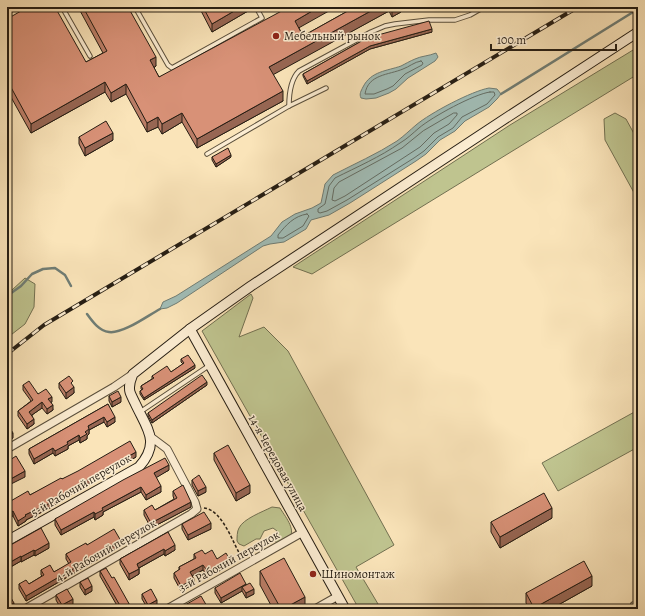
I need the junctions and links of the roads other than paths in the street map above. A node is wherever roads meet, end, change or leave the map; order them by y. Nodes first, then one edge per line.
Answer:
1 (16, 7) edge
2 (62, 7) edge
3 (135, 7) edge
4 (256, 7) edge
5 (484, 7) edge
6 (7, 12) edge
7 (638, 32) edge
8 (90, 56) dead end
9 (326, 88) dead end
10 (289, 106) junction
11 (207, 154) dead end
12 (190, 329) junction
13 (210, 365) junction
14 (133, 374) junction
15 (139, 413) junction
16 (151, 437) junction
17 (7, 449) edge
18 (303, 532) junction
19 (7, 542) edge
20 (338, 596) junction
21 (633, 604) dead end
22 (25, 609) edge
23 (167, 609) edge
24 (315, 609) edge
25 (345, 609) edge
26 (635, 609) edge

1 - 6 lane
2 - 8 lane
3 - 4 lane
5 - 10 lane
7 - 12 main road
9 - 10 lane
10 - 11 lane
12 - 13 main road, 14-я Чередовая улица
12 - 14 main road
13 - 15 lane
13 - 18 main road, 14-я Чередовая улица
14 - 15 main road
14 - 17 street
15 - 16 main road
16 - 19 main road, 5-й Рабочий переулок
16 - 22 street, 4-й Рабочий переулок
18 - 20 main road, 14-я Чередовая улица
18 - 23 street, 3-й Рабочий переулок
20 - 24 street
20 - 25 main road, 14-я Чередовая улица
21 - 26 lane

